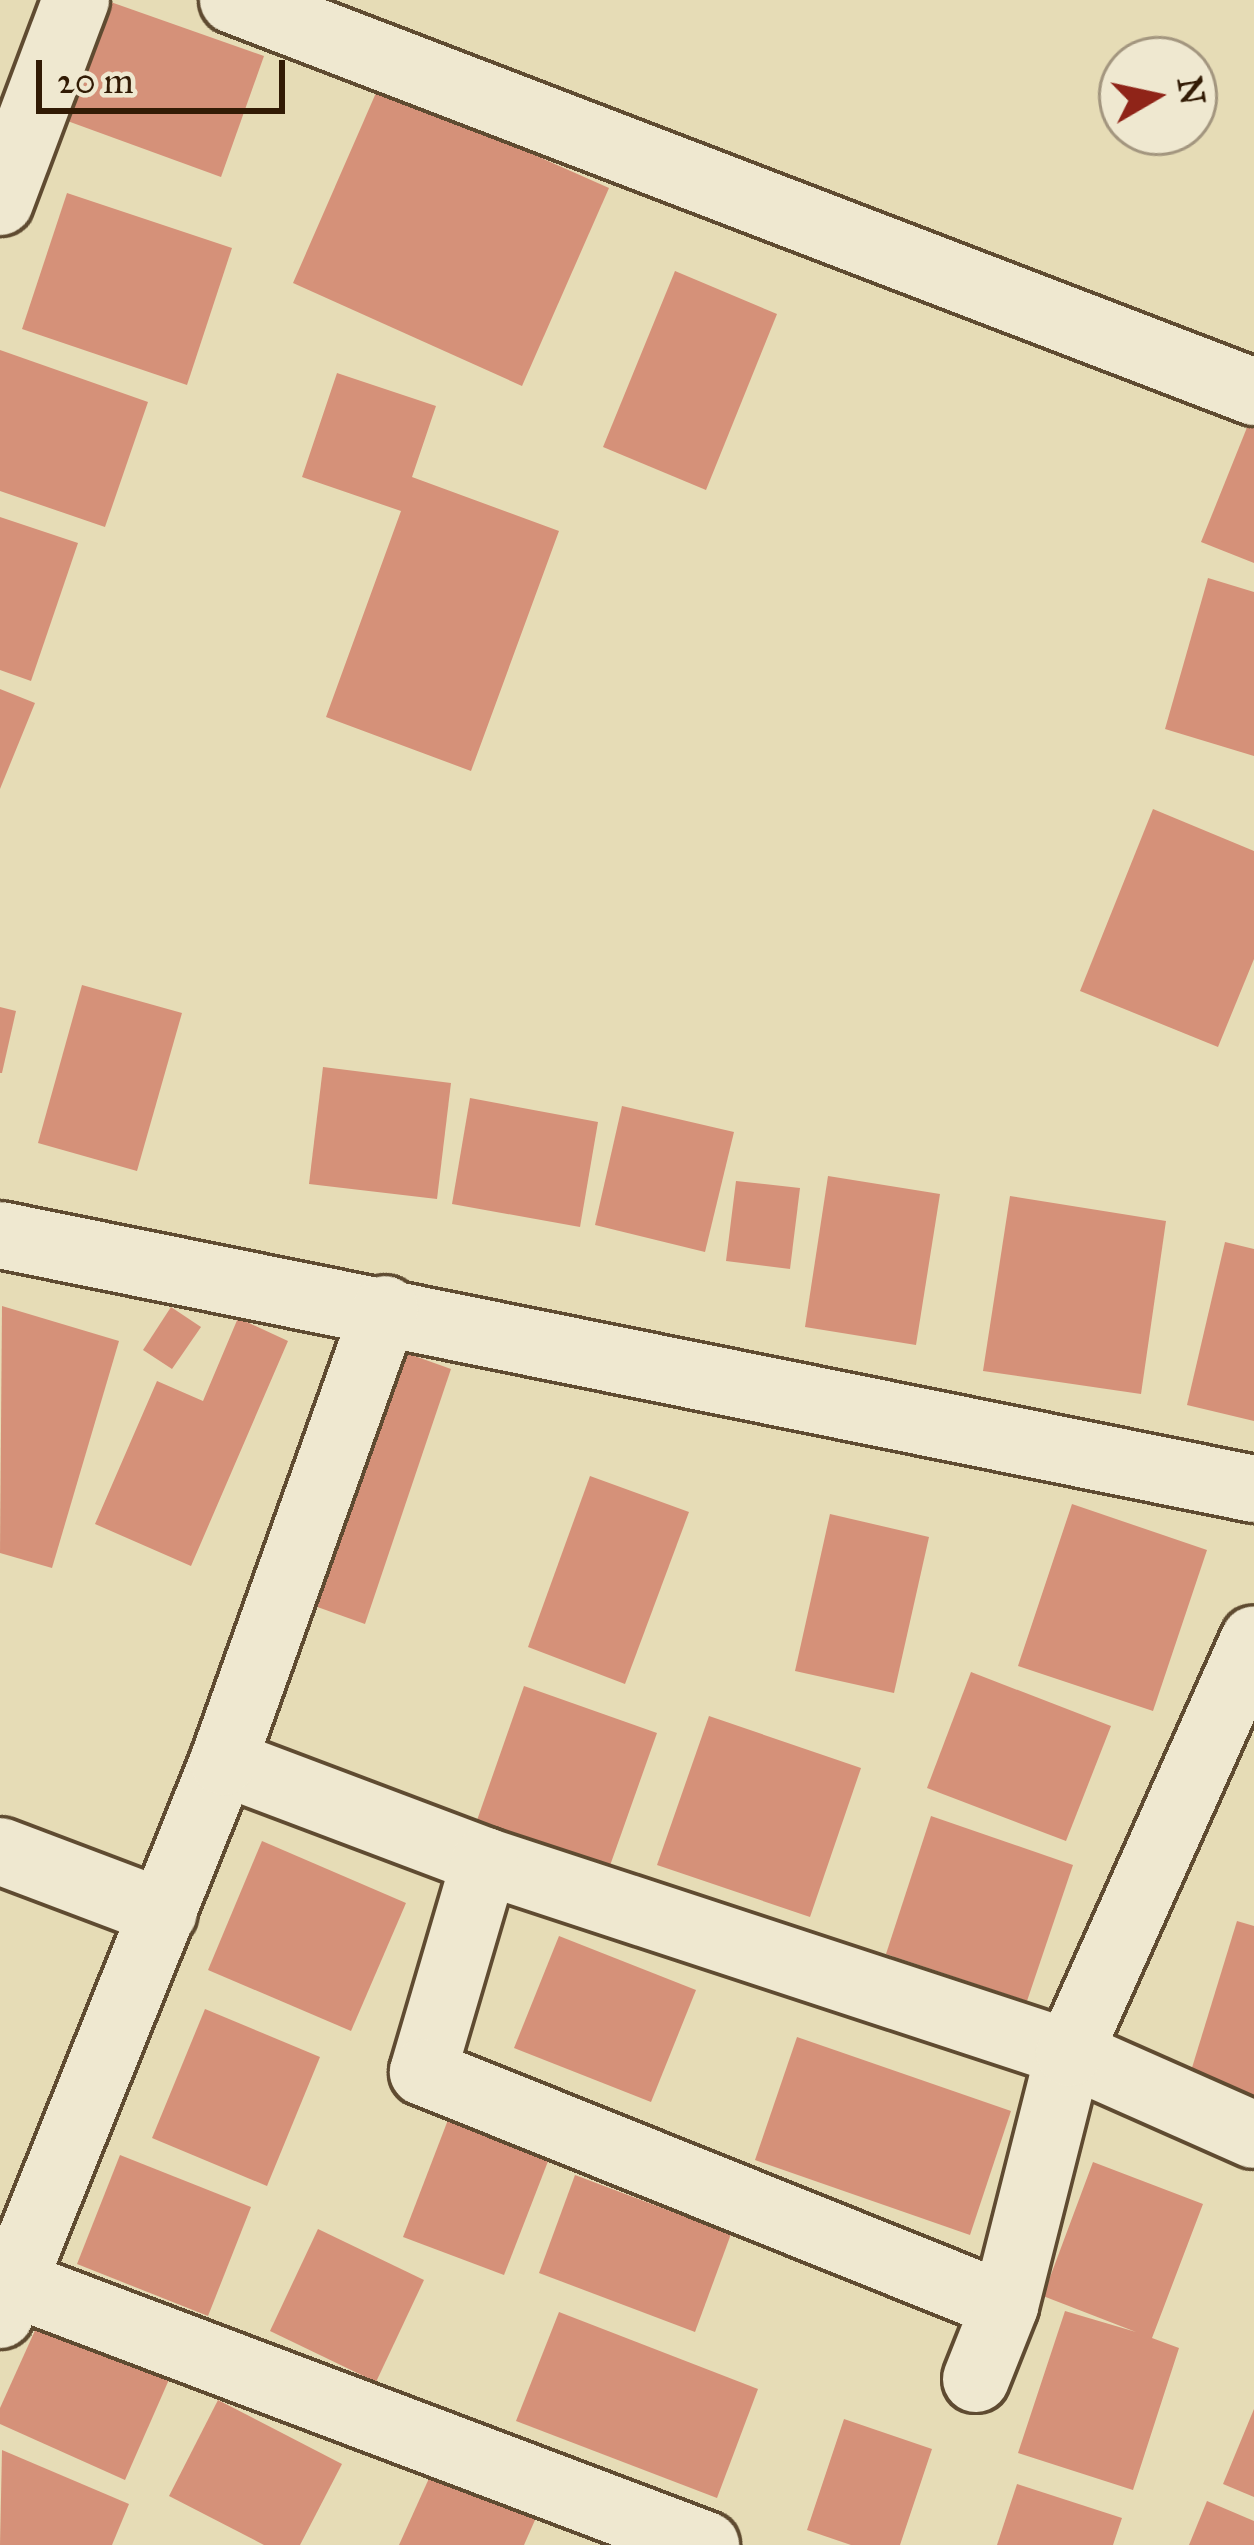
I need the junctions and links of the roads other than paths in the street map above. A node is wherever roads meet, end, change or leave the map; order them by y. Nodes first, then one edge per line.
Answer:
1 (76, 0) edge
2 (233, 0) edge
3 (0, 202) edge
4 (1254, 392) edge
5 (0, 1235) edge
6 (385, 1310) junction
7 (1254, 1489) edge
8 (1254, 1639) edge
9 (224, 1762) junction
10 (0, 1851) edge
11 (485, 1861) junction
12 (164, 1913) junction
13 (1069, 2054) junction
14 (1254, 2135) edge
15 (6, 2299) edge
16 (1004, 2306) junction
17 (976, 2379) dead end
18 (706, 2545) edge

1 - 3 street
2 - 4 street
5 - 6 street
6 - 7 street
6 - 9 street
8 - 13 street
9 - 11 street
9 - 12 street
10 - 12 street
11 - 13 street
11 - 16 street
12 - 15 street
13 - 14 street
13 - 16 street
15 - 18 street
16 - 17 street

